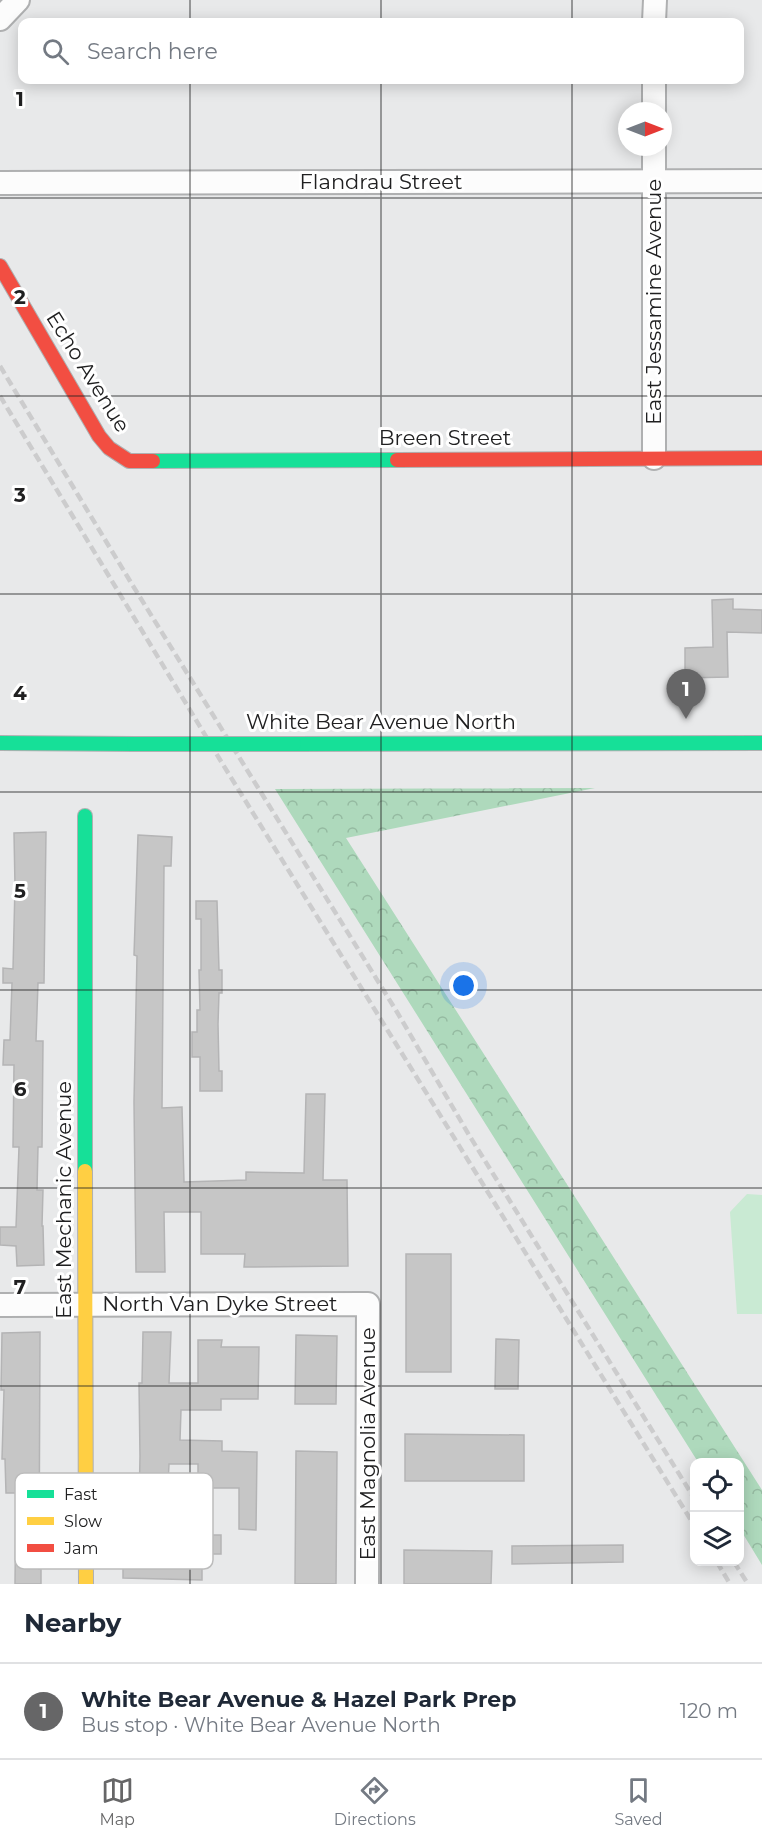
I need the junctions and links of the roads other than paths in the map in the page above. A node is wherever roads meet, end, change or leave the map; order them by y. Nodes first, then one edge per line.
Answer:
1 (18, 0) edge
2 (655, 0) edge
3 (654, 18) edge
4 (0, 19) edge
5 (654, 84) edge
6 (654, 102) edge
7 (654, 156) edge
8 (762, 181) edge
9 (654, 182) junction
10 (0, 183) edge
11 (0, 266) edge
12 (654, 458) junction
13 (762, 458) edge
14 (129, 461) joint
15 (762, 742) edge
16 (0, 743) edge
17 (85, 816) dead end
18 (86, 1304) junction
19 (368, 1304) joint
20 (0, 1305) edge
21 (86, 1473) edge
22 (367, 1584) edge

1 - 4 street
2 - 3 street
5 - 6 street
7 - 9 street, East Jessamine Avenue
8 - 9 street, Flandrau Street
9 - 10 street, Flandrau Street
9 - 12 street, East Jessamine Avenue
11 - 14 street, Echo Avenue
12 - 13 street, Breen Street
12 - 14 street, Breen Street
15 - 16 street, White Bear Avenue North, bridge
17 - 18 street, East Mechanic Avenue
18 - 19 street, North Van Dyke Street
18 - 20 street, North Van Dyke Street
18 - 21 street, East Mechanic Avenue
19 - 22 street, East Magnolia Avenue

